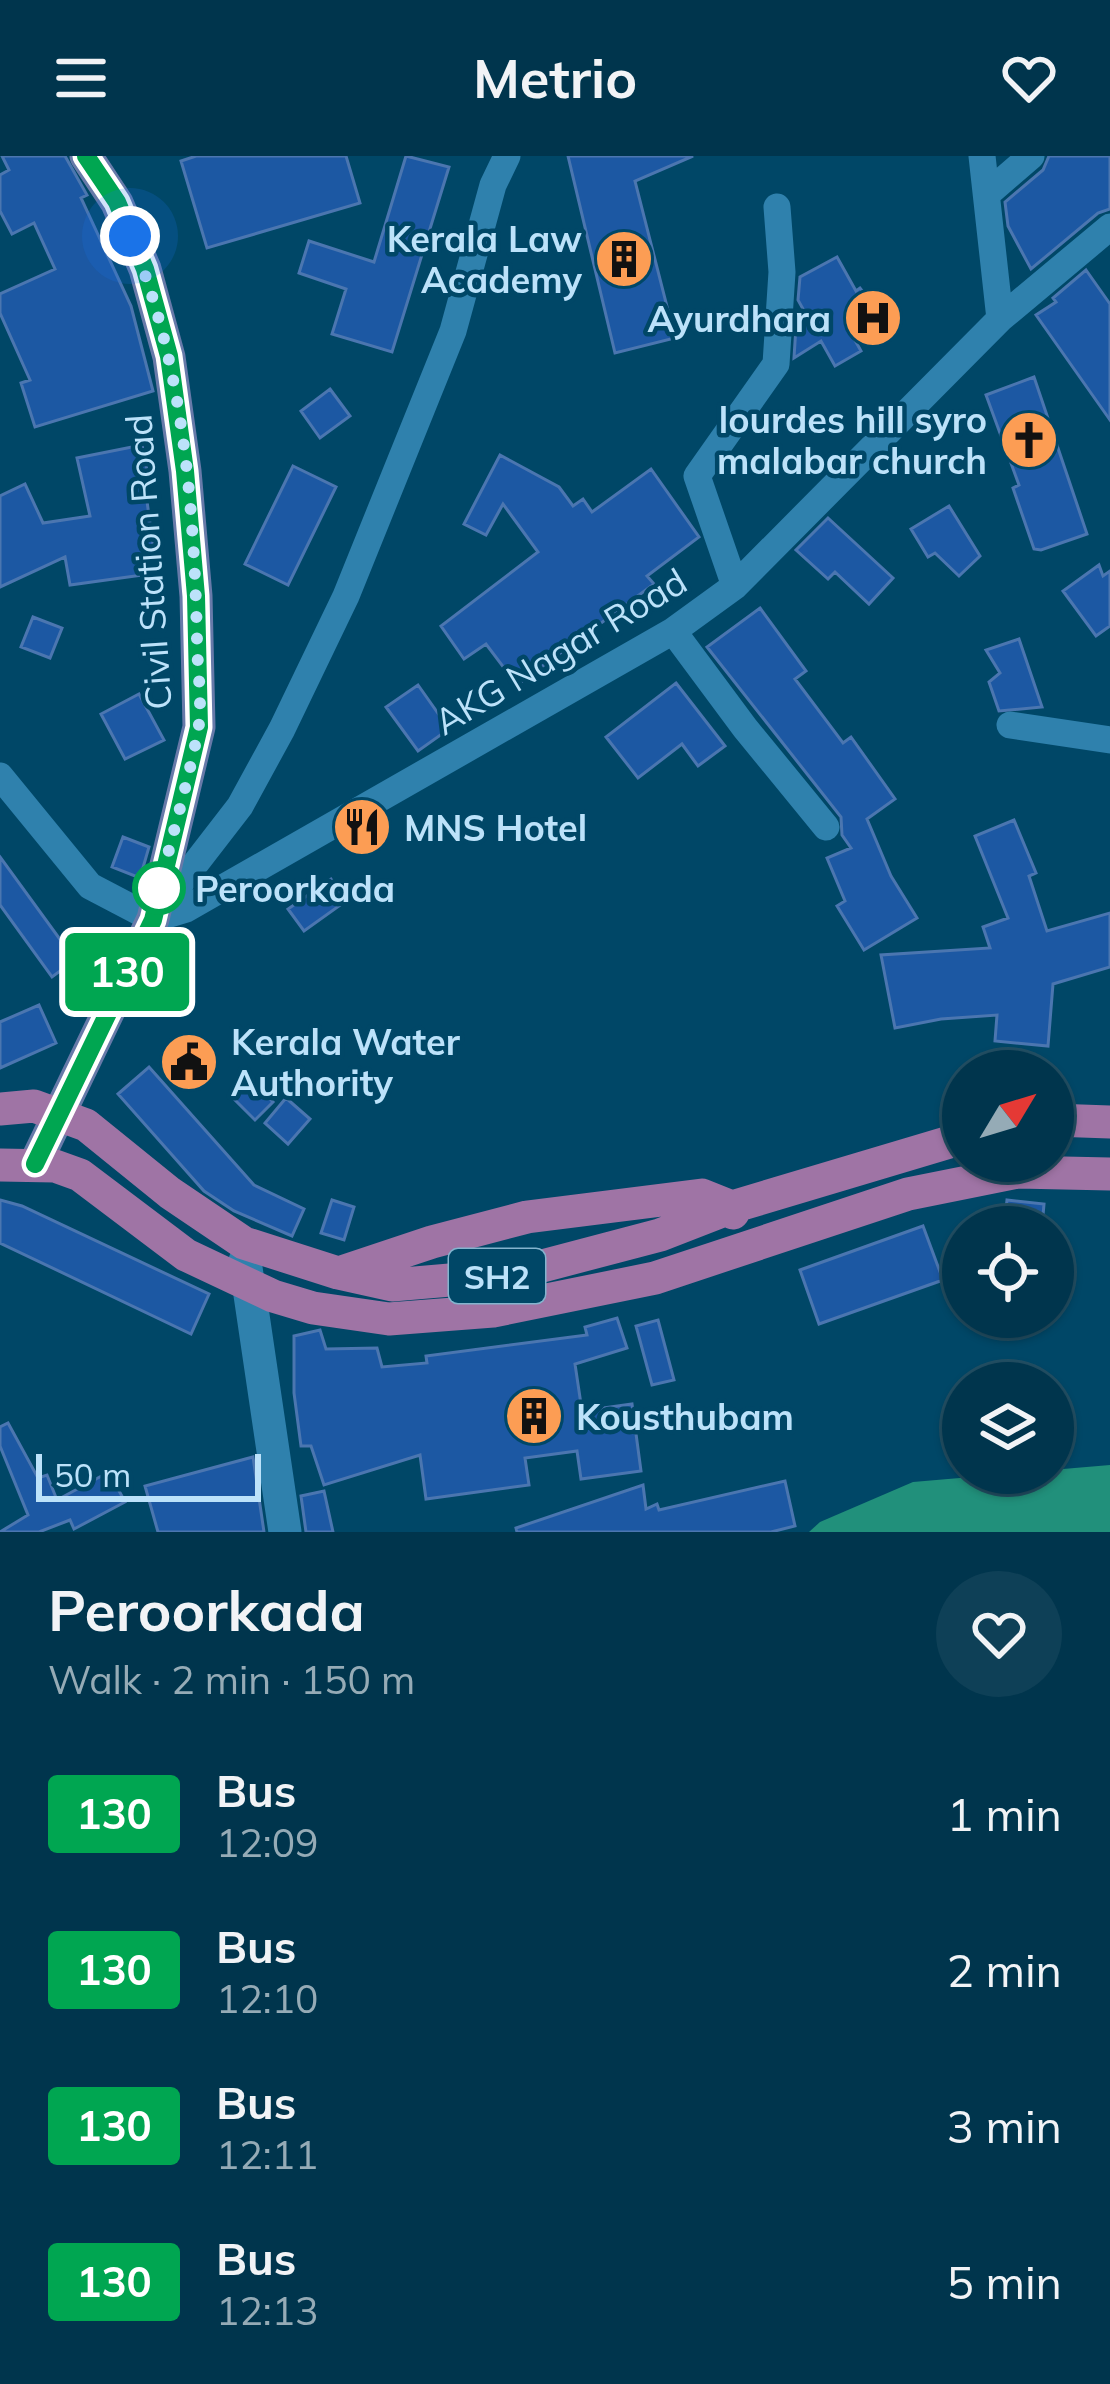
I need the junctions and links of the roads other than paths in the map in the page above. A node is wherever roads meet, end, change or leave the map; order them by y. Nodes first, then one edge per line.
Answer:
1 (86, 156) edge
2 (507, 156) edge
3 (982, 156) edge
4 (1031, 156) edge
5 (987, 194) junction
6 (777, 207) dead end
7 (1110, 226) edge
8 (1000, 319) junction
9 (735, 586) junction
10 (673, 631) junction
11 (1010, 725) dead end
12 (1110, 740) edge
13 (0, 776) edge
14 (826, 827) dead end
15 (153, 920) junction
16 (0, 1109) edge
17 (59, 1112) junction
18 (1074, 1121) edge
19 (1110, 1122) edge
20 (942, 1144) edge
21 (35, 1164) junction
22 (0, 1166) edge
23 (1110, 1174) edge
24 (732, 1208) junction
25 (244, 1243) junction
26 (741, 1251) junction
27 (338, 1273) junction
28 (248, 1282) junction
29 (285, 1532) edge

1 - 15 main road, Civil Station Road
2 - 15 street
3 - 5 street
4 - 5 street
5 - 8 street
6 - 9 street
7 - 8 street, AKG Nagar Road
8 - 9 street, AKG Nagar Road
9 - 10 street, AKG Nagar Road
10 - 14 street
10 - 15 street, AKG Nagar Road
11 - 12 street
13 - 15 street
15 - 17 main road, Civil Station Road
16 - 17 main road, SH2
17 - 21 main road, Civil Station Road
17 - 25 main road, SH2
18 - 19 main road
20 - 24 main road, SH2
21 - 22 main road
21 - 28 main road
23 - 26 main road
24 - 26 main road
24 - 27 main road, SH2
24 - 27 main road
25 - 27 main road, SH2
25 - 28 street
26 - 28 main road
28 - 29 street

